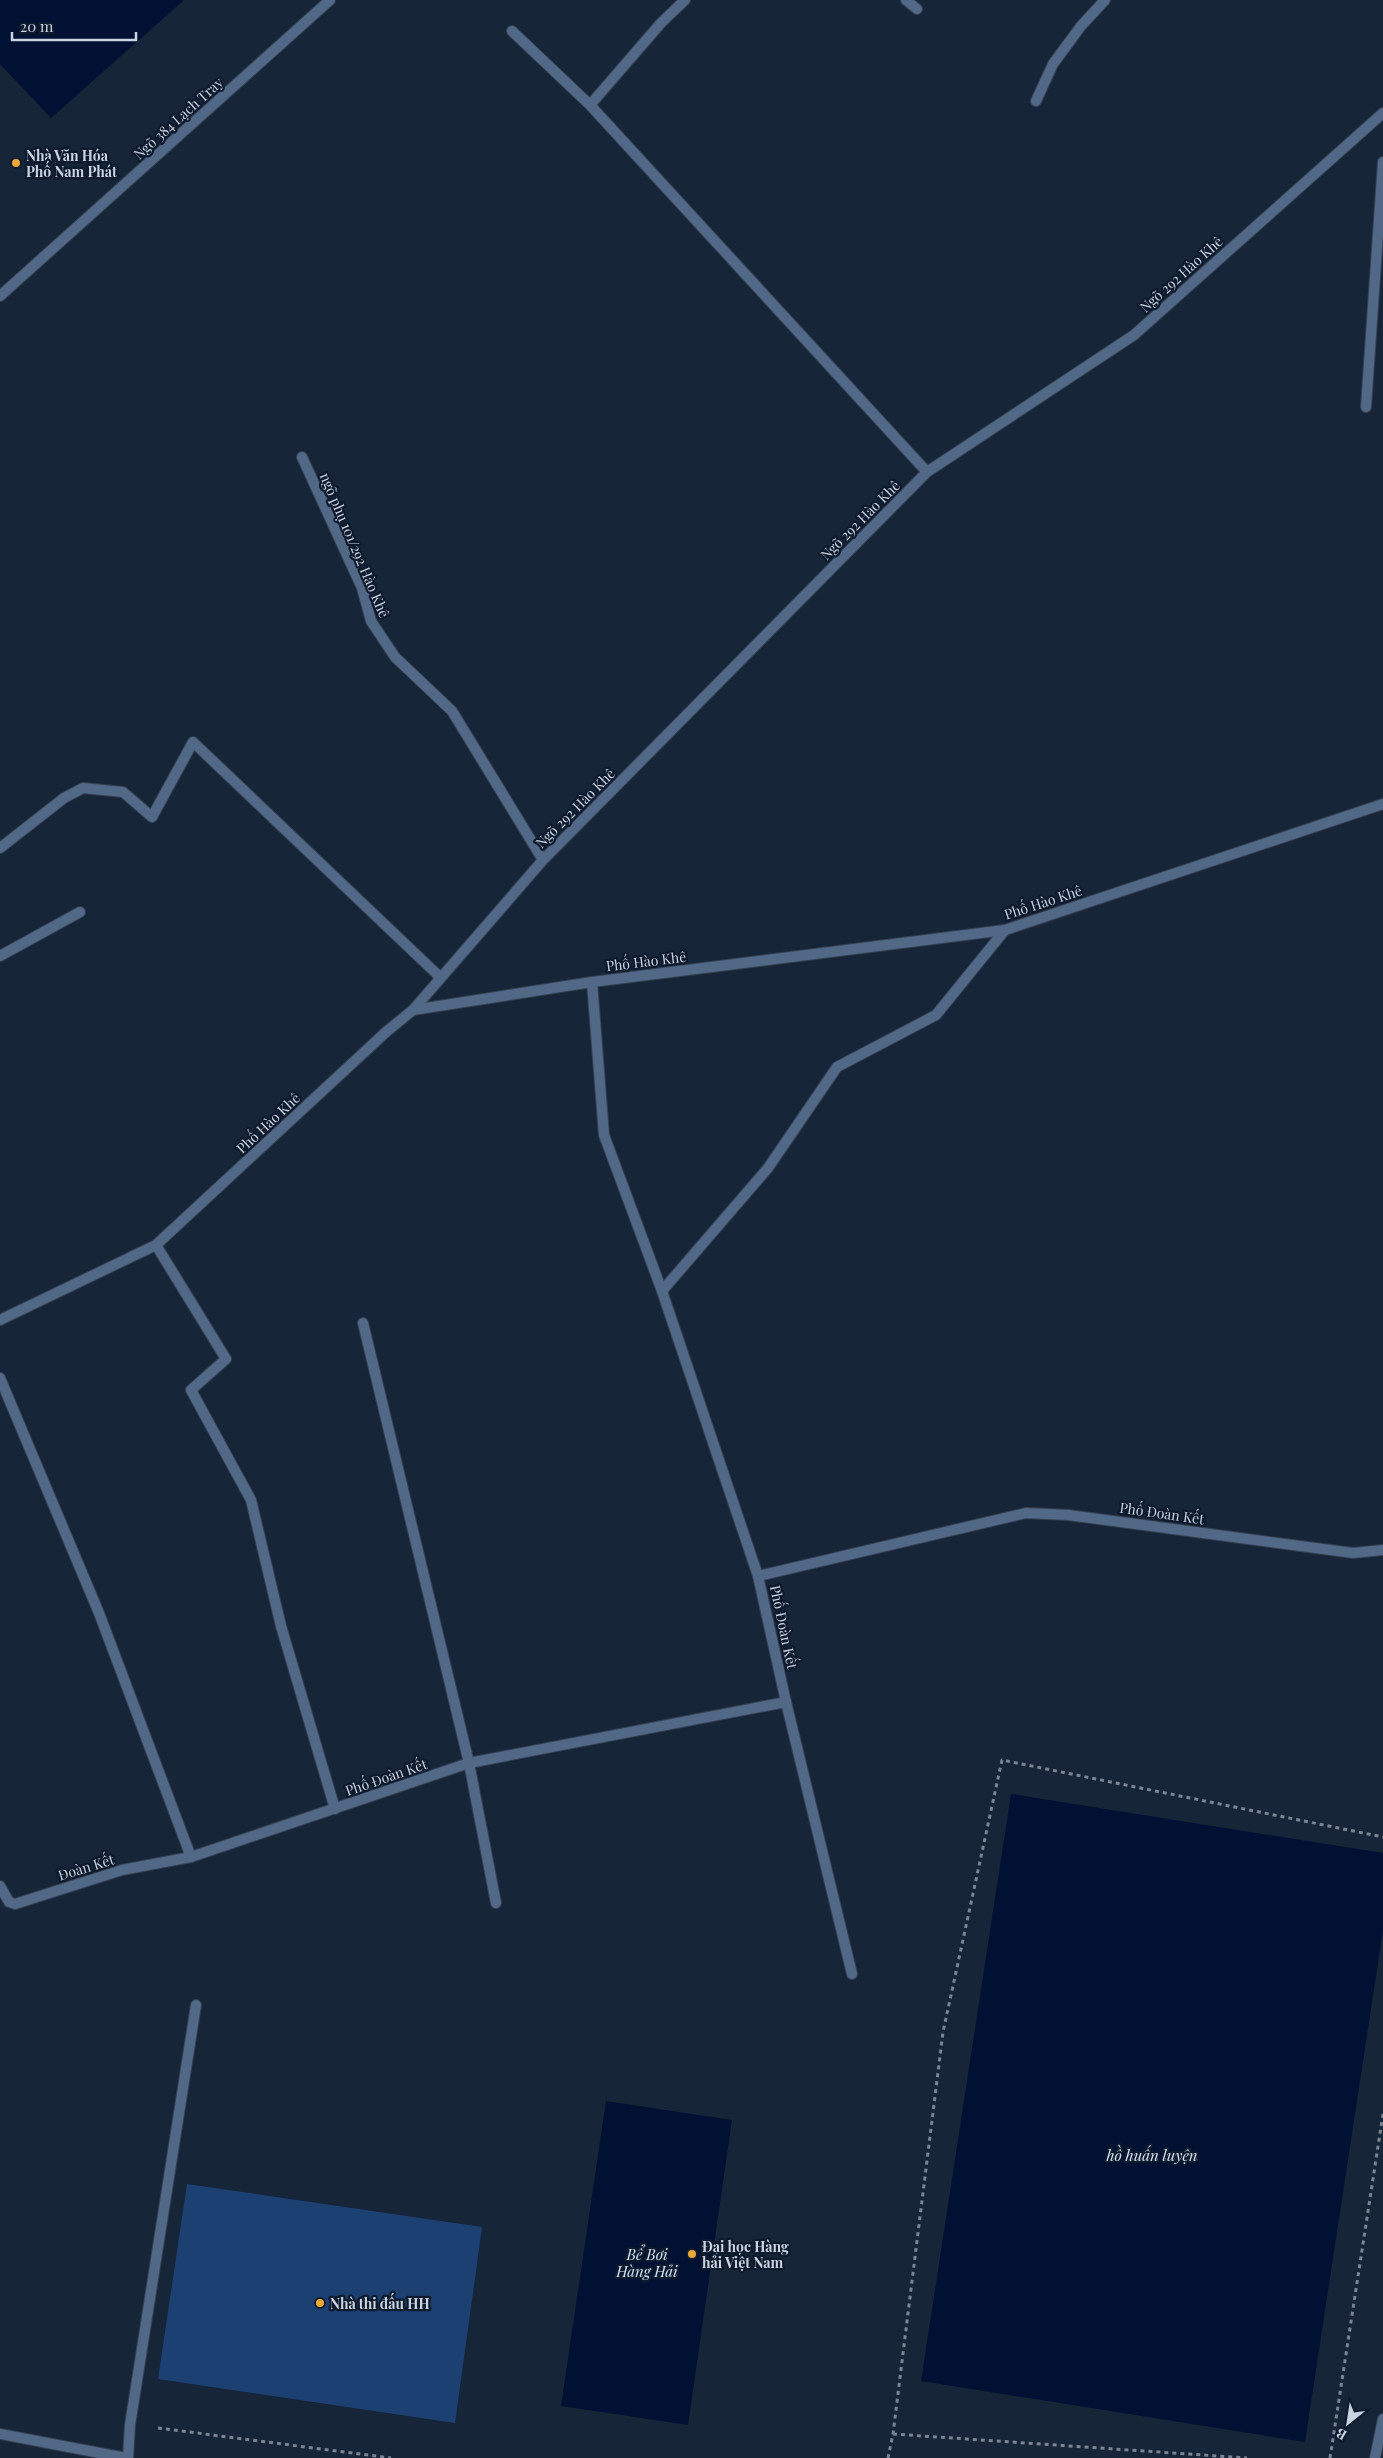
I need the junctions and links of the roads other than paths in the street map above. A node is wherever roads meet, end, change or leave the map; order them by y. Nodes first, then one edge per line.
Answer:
1 (330, 0) edge
2 (685, 0) edge
3 (906, 0) edge
4 (1105, 0) edge
5 (916, 9) dead end
6 (512, 31) dead end
7 (1036, 101) dead end
8 (590, 105) junction
9 (1383, 113) edge
10 (1383, 162) edge
11 (0, 296) edge
12 (1366, 407) dead end
13 (302, 457) dead end
14 (927, 472) junction
15 (1383, 804) edge
16 (0, 848) edge
17 (543, 860) junction
18 (80, 912) dead end
19 (1005, 930) junction
20 (0, 956) edge
21 (441, 978) junction
22 (592, 982) junction
23 (413, 1010) junction
24 (156, 1245) junction
25 (662, 1291) junction
26 (0, 1320) edge
27 (364, 1323) dead end
28 (0, 1378) edge
29 (1383, 1550) edge
30 (758, 1576) junction
31 (786, 1702) junction
32 (469, 1764) junction
33 (335, 1809) junction
34 (191, 1857) junction
35 (0, 1886) edge
36 (496, 1904) dead end
37 (852, 1974) dead end
38 (196, 2005) dead end
39 (1383, 2419) edge
40 (0, 2434) edge
41 (127, 2458) edge
42 (1375, 2458) edge

1 - 11 street, Ngõ 384 Lạch Tray
2 - 8 street
3 - 5 street
4 - 7 street
6 - 8 street
8 - 14 street
9 - 14 street, Ngõ 292 Hào Khê
10 - 12 street
13 - 17 street, ngõ phụ 101/292 Hào Khê
14 - 17 street, Ngõ 292 Hào Khê
15 - 19 street, Phố Hào Khê
16 - 21 street
17 - 21 street, Ngõ 292 Hào Khê
18 - 20 street
19 - 22 street, Phố Hào Khê
19 - 25 street
21 - 23 street, Ngõ 292 Hào Khê
22 - 23 street, Phố Hào Khê
22 - 25 street
23 - 24 street, Phố Hào Khê
24 - 26 street, Phố Hào Khê
24 - 33 street
25 - 30 street
27 - 32 street
28 - 34 street
29 - 30 street, Phố Đoàn Kết
30 - 31 street, Phố Đoàn Kết
31 - 32 street, Phố Đoàn Kết
31 - 37 street
32 - 33 street, Phố Đoàn Kết
32 - 36 street
33 - 34 street, Phố Đoàn Kết
34 - 35 street, Đoàn Kết
38 - 41 street
39 - 42 street
40 - 41 street

